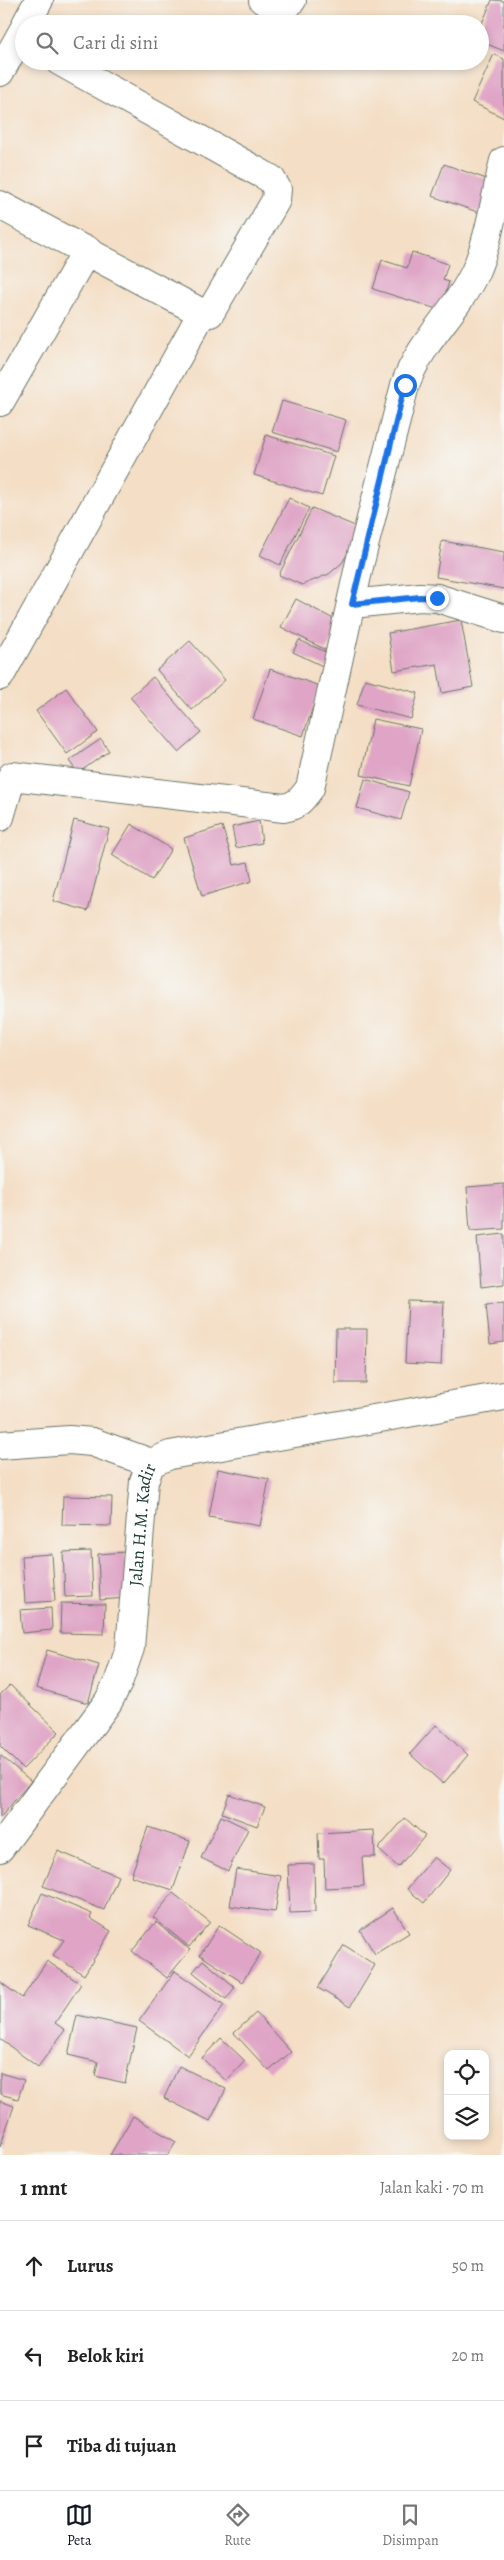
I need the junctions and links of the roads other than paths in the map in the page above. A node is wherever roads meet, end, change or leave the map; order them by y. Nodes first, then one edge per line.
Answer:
1 (39, 0) edge
2 (263, 0) edge
3 (292, 0) edge
4 (29, 15) edge
5 (15, 39) edge
6 (75, 70) edge
7 (0, 72) edge
8 (504, 160) edge
9 (0, 204) edge
10 (87, 250) junction
11 (202, 313) junction
12 (0, 402) edge
13 (352, 604) junction
14 (504, 619) edge
15 (0, 676) edge
16 (6, 775) edge
17 (0, 817) edge
18 (504, 1396) edge
19 (0, 1445) edge
20 (151, 1463) junction
21 (0, 1848) edge

1 - 4 street
2 - 3 street
5 - 7 street
6 - 11 street
8 - 13 street
9 - 10 street
10 - 11 street
10 - 12 street
11 - 15 street
13 - 14 street
13 - 16 street
16 - 17 street
18 - 20 street, Jalan H.M. Kadir
19 - 20 street
20 - 21 street, Jalan H.M. Kadir

